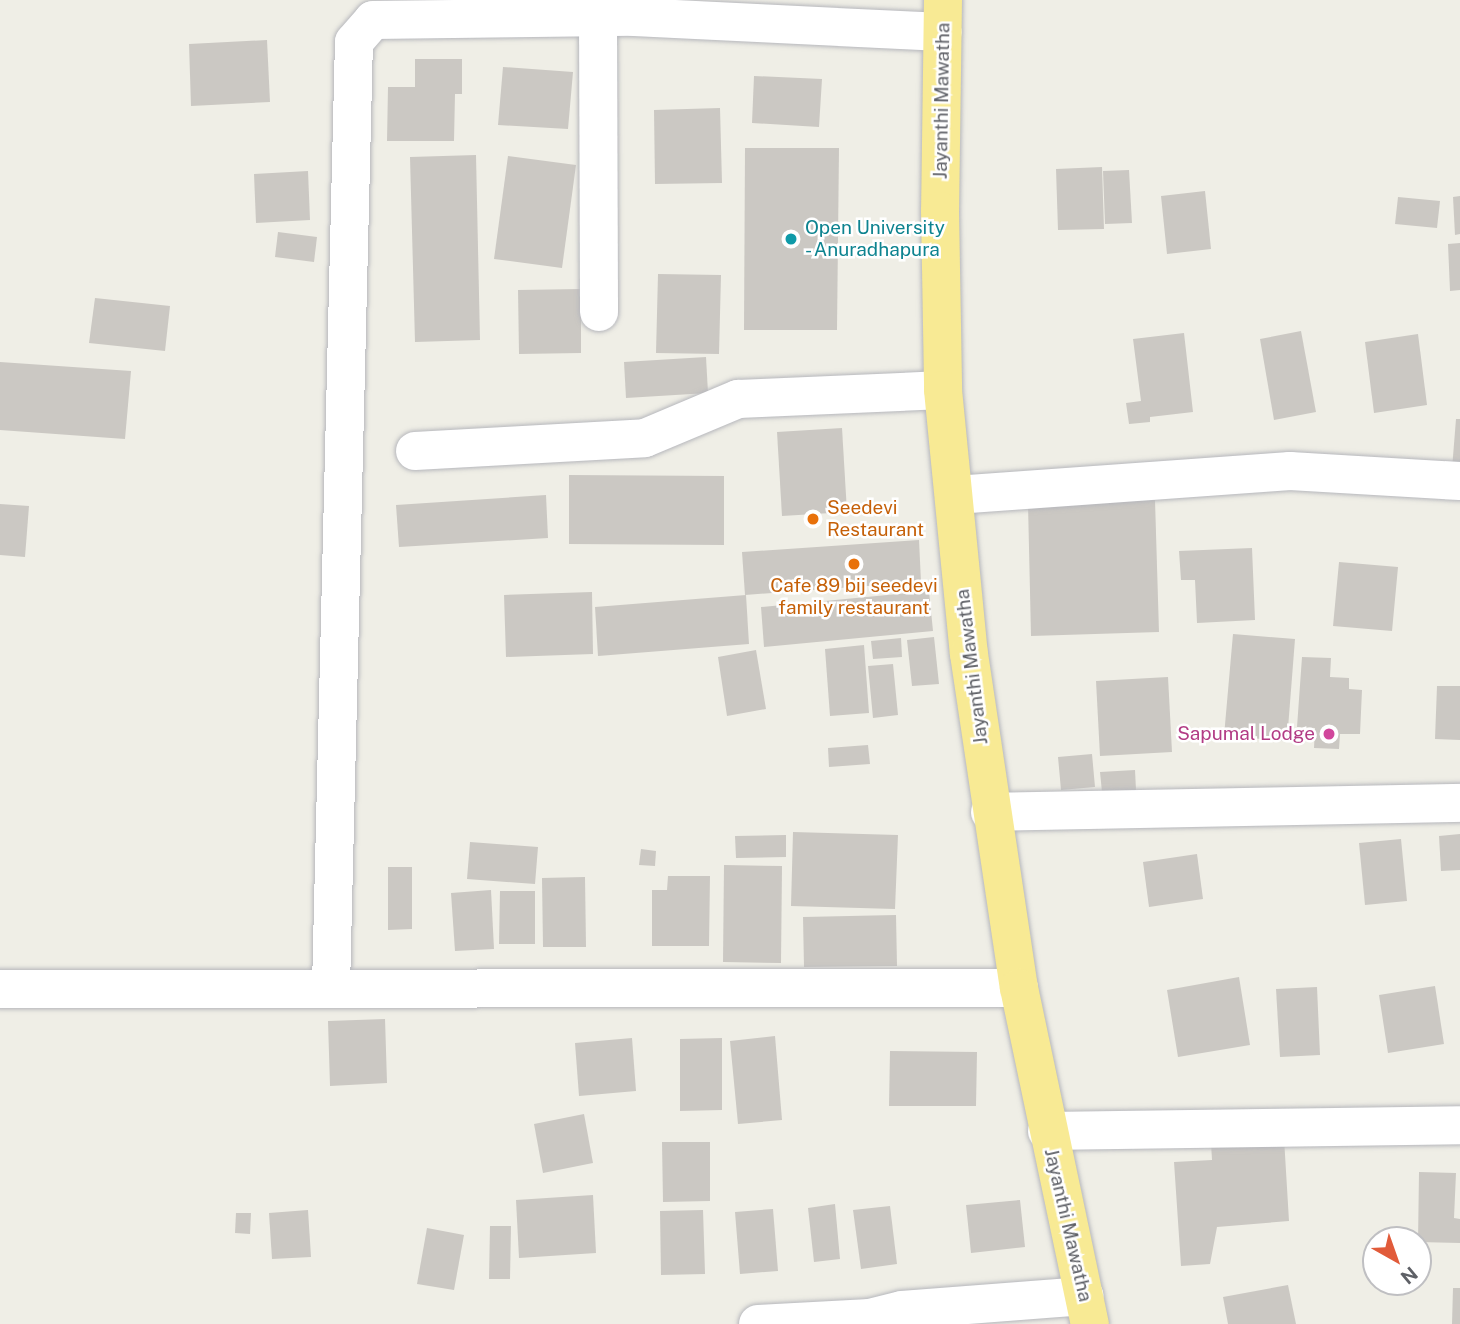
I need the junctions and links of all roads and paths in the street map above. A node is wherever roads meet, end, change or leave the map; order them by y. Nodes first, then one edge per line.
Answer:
1 (943, 16) edge
2 (598, 17) junction
3 (599, 312) dead end
4 (943, 390) junction
5 (415, 451) dead end
6 (1460, 481) edge
7 (955, 495) junction
8 (1460, 803) edge
9 (990, 812) junction
10 (331, 988) junction
11 (1019, 988) junction
12 (0, 989) edge
13 (1460, 1125) edge
14 (1047, 1131) junction
15 (1087, 1310) edge
16 (758, 1324) edge

1 - 2 street
1 - 4 highway, Jayanthi Mawatha
2 - 3 street
2 - 10 street
4 - 5 street
4 - 7 highway, Jayanthi Mawatha
6 - 7 street
7 - 9 highway, Jayanthi Mawatha
8 - 9 street
9 - 11 highway, Jayanthi Mawatha
10 - 11 street
10 - 12 street
11 - 14 highway, Jayanthi Mawatha
13 - 14 street
14 - 15 highway, Jayanthi Mawatha
15 - 16 street

